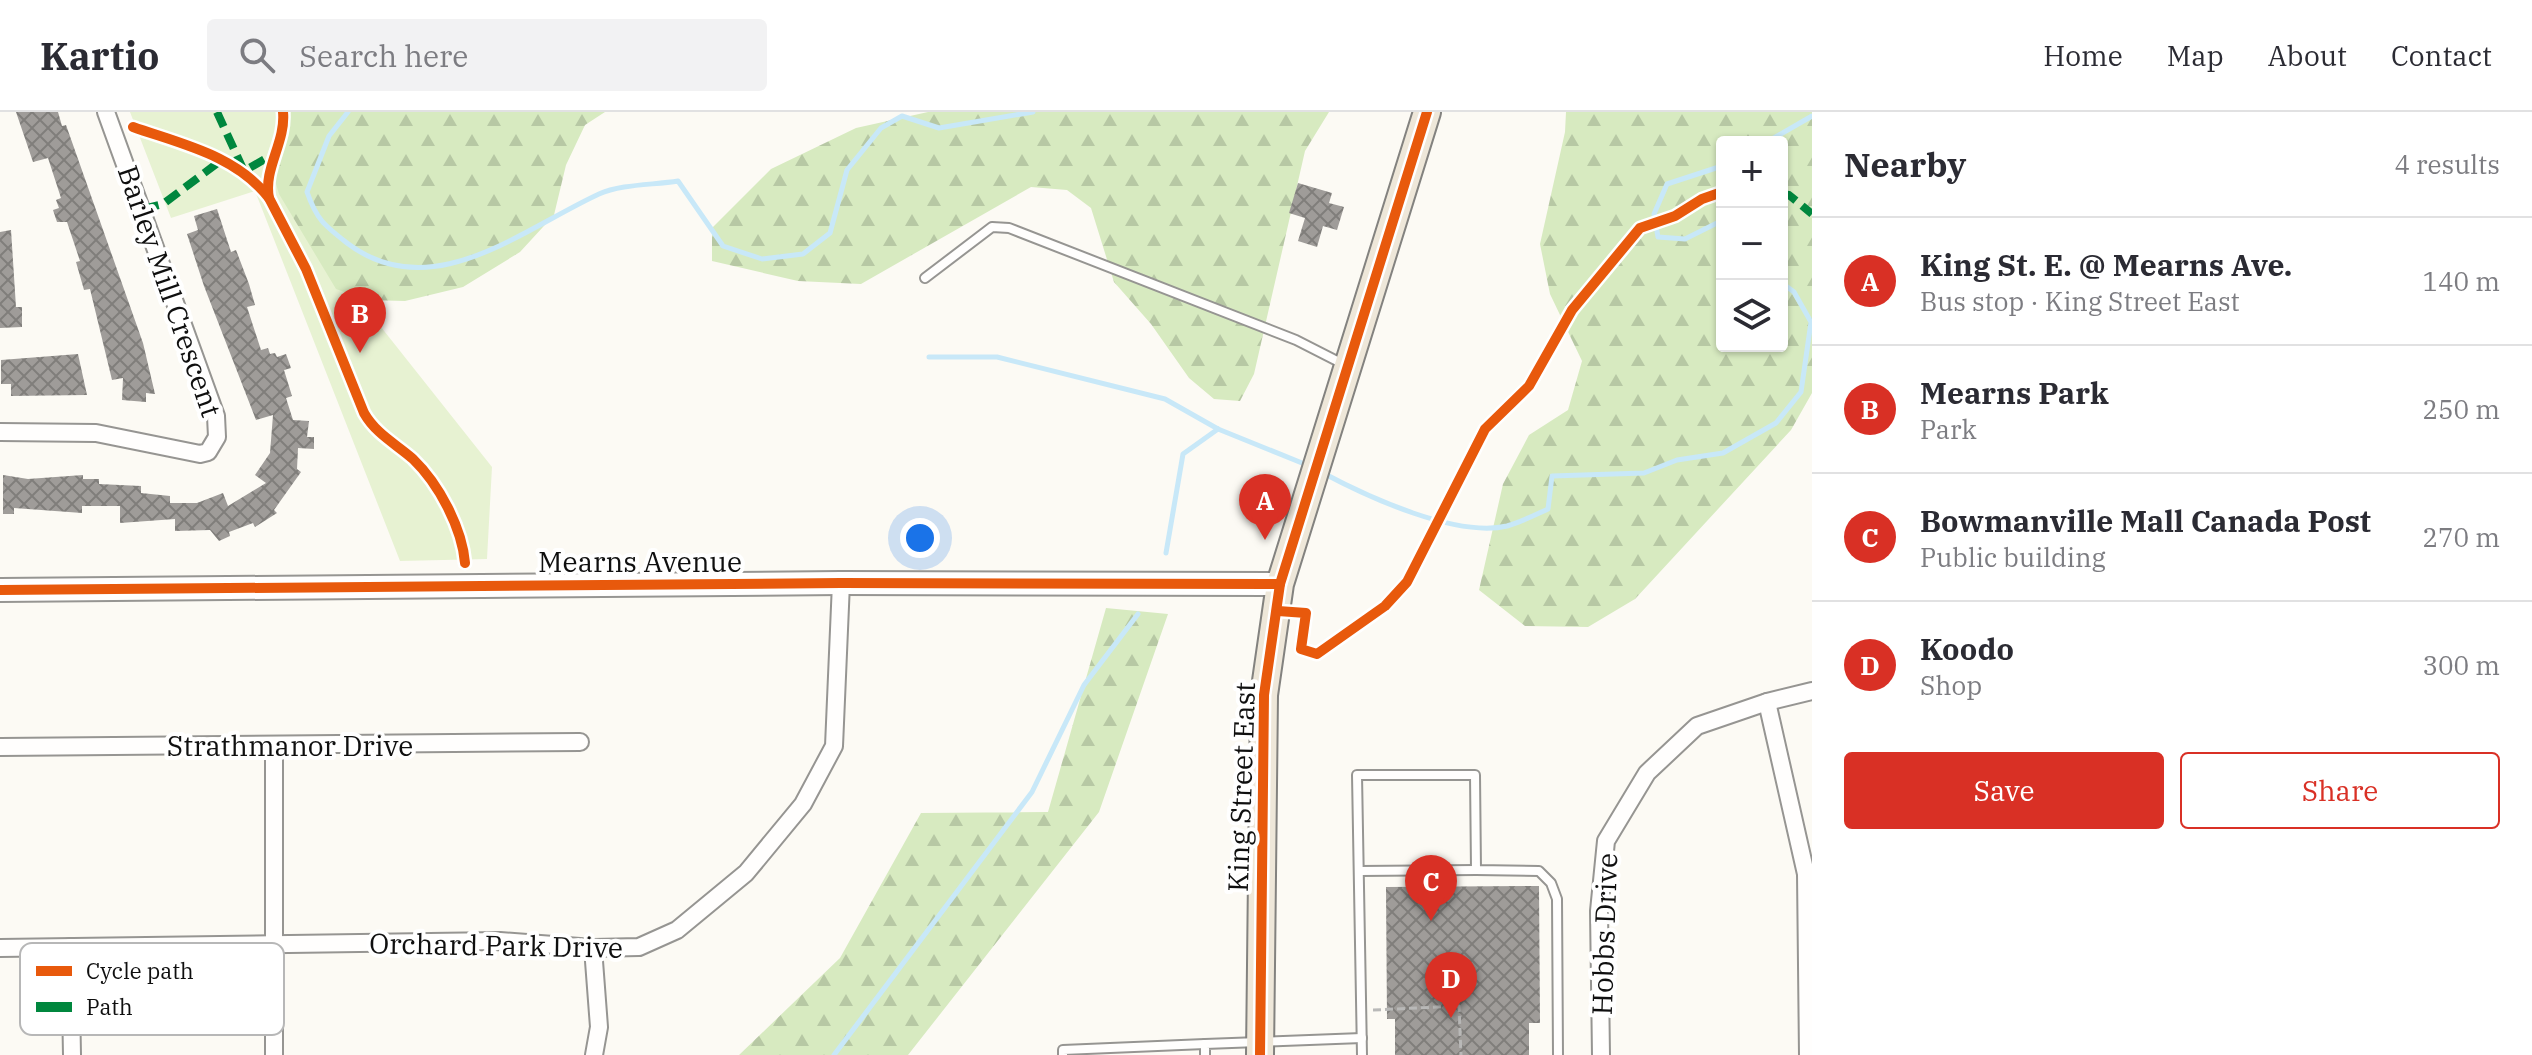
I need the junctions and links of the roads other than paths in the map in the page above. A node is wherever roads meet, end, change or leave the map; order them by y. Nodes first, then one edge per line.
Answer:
1 (106, 112) edge
2 (1427, 112) edge
3 (925, 278) dead end
4 (1346, 366) junction
5 (0, 432) edge
6 (841, 583) junction
7 (1280, 584) junction
8 (0, 590) edge
9 (1812, 691) edge
10 (1767, 702) junction
11 (580, 742) dead end
12 (274, 746) junction
13 (0, 747) edge
14 (1476, 870) junction
15 (1360, 871) junction
16 (273, 943) edge
17 (284, 945) edge
18 (0, 948) edge
19 (20, 948) edge
20 (593, 948) junction
21 (72, 1035) edge
22 (274, 1035) edge
23 (1362, 1038) junction
24 (1205, 1044) junction
25 (1260, 1047) edge
26 (72, 1055) edge
27 (274, 1055) edge
28 (594, 1055) edge
29 (1063, 1055) edge
30 (1205, 1055) edge
31 (1362, 1055) edge
32 (1558, 1055) edge
33 (1601, 1055) edge
34 (1808, 1055) edge

1 - 5 street, Barley Mill Crescent
2 - 4 main road, King Street East
3 - 4 lane
4 - 7 main road, King Street East
6 - 7 street, Mearns Avenue
6 - 8 street, Mearns Avenue
6 - 20 street, Orchard Park Drive
7 - 25 main road, King Street East
9 - 10 street, Hobbs Drive
10 - 33 street, Hobbs Drive
10 - 34 street
11 - 12 street, Strathmanor Drive
12 - 13 street, Strathmanor Drive
12 - 16 street
14 - 15 lane
14 - 15 lane
14 - 32 lane
15 - 23 lane
17 - 20 street, Orchard Park Drive
18 - 19 street, Orchard Park Drive
20 - 28 street
21 - 26 street
22 - 27 street
23 - 25 lane
23 - 31 lane
24 - 25 lane
24 - 29 lane
24 - 30 lane

